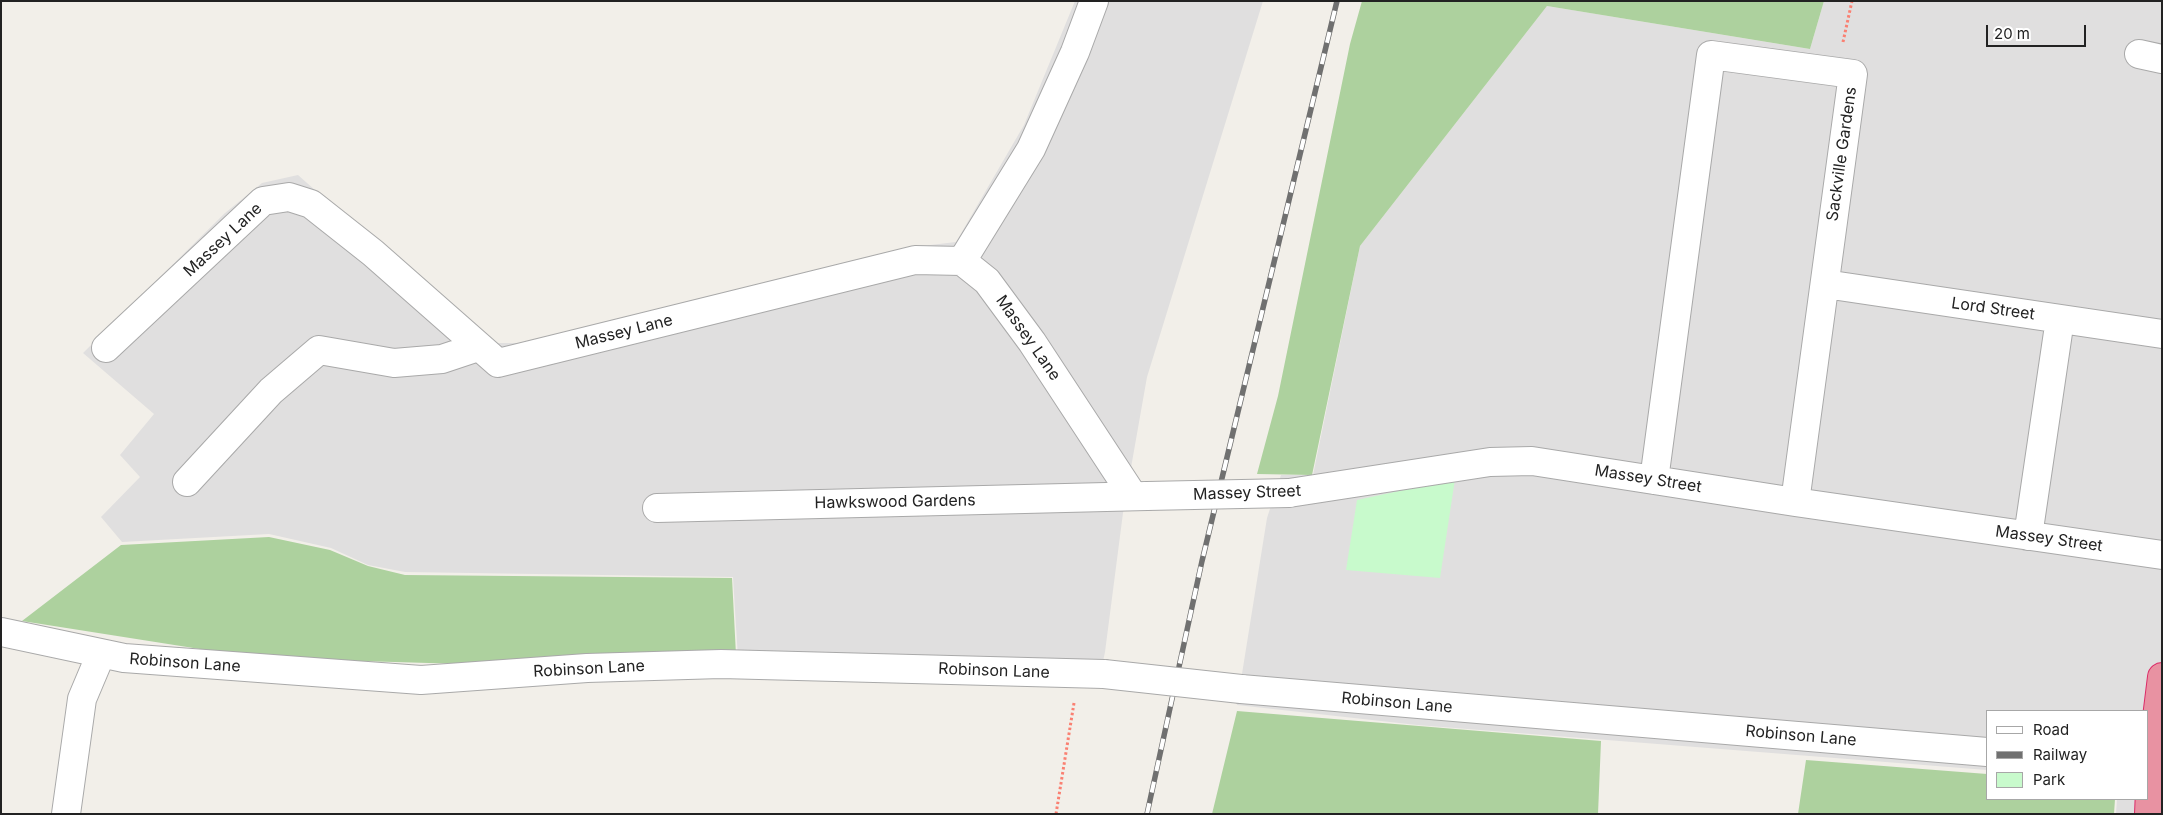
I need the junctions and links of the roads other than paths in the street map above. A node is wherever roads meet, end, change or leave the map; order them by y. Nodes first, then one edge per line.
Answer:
1 (1094, 1) edge
2 (962, 261) junction
3 (1825, 284) junction
4 (2060, 319) junction
5 (2162, 334) edge
6 (478, 346) junction
7 (106, 348) dead end
8 (1654, 480) junction
9 (186, 482) dead end
10 (1140, 496) junction
11 (1796, 502) junction
12 (657, 508) dead end
13 (2028, 536) junction
14 (2162, 555) edge
15 (1, 632) edge
16 (101, 654) junction
17 (2162, 677) edge
18 (1986, 752) edge
19 (2153, 766) edge
20 (66, 814) edge
21 (2149, 814) edge

1 - 2 street
2 - 6 street, Massey Lane
2 - 10 street, Massey Lane
3 - 4 street, Lord Street
3 - 8 street, Sackville Gardens
3 - 11 street, Sackville Gardens
4 - 5 street, Lord Street
4 - 13 street
6 - 7 street, Massey Lane
6 - 9 street
8 - 10 street, Massey Street, bridge
8 - 11 street, Massey Street
10 - 12 street, Hawkswood Gardens
11 - 13 street, Massey Street
13 - 14 street, Massey Street
15 - 16 street, Robinson Lane
16 - 18 street, Robinson Lane, bridge
16 - 20 street
17 - 19 highway
19 - 21 highway

